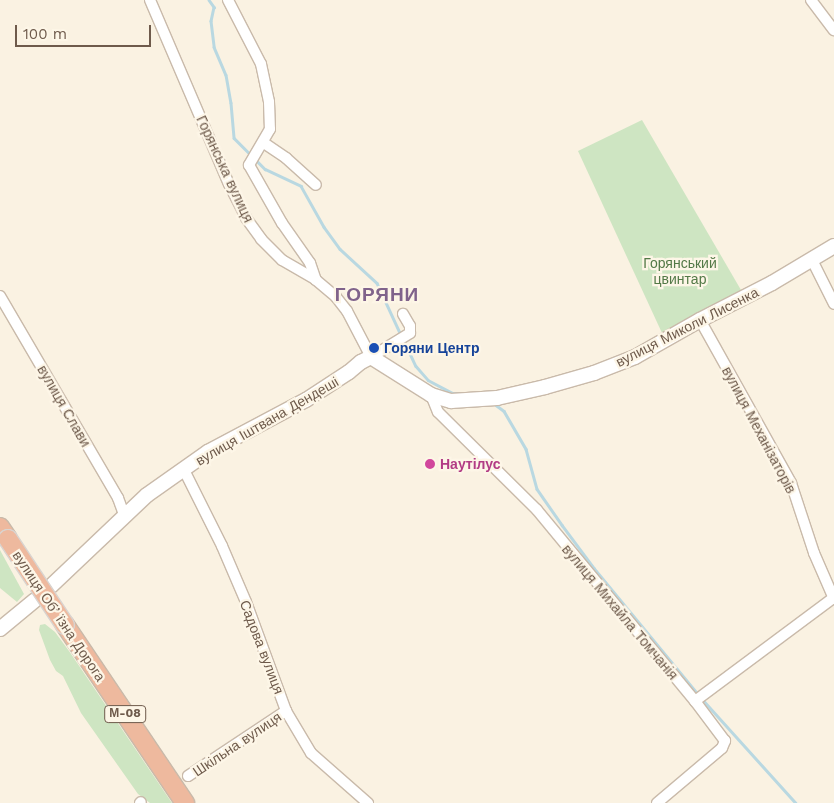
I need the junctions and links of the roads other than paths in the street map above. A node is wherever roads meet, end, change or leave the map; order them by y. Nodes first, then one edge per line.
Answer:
1 (150, 0) edge
2 (228, 0) edge
3 (812, 0) edge
4 (834, 30) edge
5 (264, 143) junction
6 (316, 185) dead end
7 (834, 246) edge
8 (812, 260) junction
9 (316, 280) junction
10 (0, 296) edge
11 (834, 304) edge
12 (404, 314) dead end
13 (700, 320) junction
14 (371, 357) junction
15 (431, 395) junction
16 (184, 470) junction
17 (125, 517) junction
18 (4, 533) edge
19 (51, 586) dead end
20 (834, 599) edge
21 (35, 600) dead end
22 (0, 629) edge
23 (694, 701) junction
24 (286, 711) junction
25 (188, 776) dead end
26 (185, 803) edge
27 (368, 803) edge
28 (657, 803) edge

1 - 9 street, Горянська вулиця
2 - 5 street
3 - 4 street
5 - 6 street
5 - 9 street
7 - 8 street, вулиця Миколи Лисенка
8 - 11 street
8 - 13 street, вулиця Миколи Лисенка
9 - 14 street, Горянська вулиця
10 - 17 street, вулиця Слави
12 - 14 street
13 - 15 street, вулиця Миколи Лисенка
13 - 20 street, вулиця Механізаторів
14 - 15 street, вулиця Миколи Лисенка
14 - 16 street, вулиця Іштвана Дендеші
15 - 23 street, вулиця Михайла Томчанія
16 - 17 street, вулиця Іштвана Дендеші
16 - 24 street, Садова вулиця
17 - 19 street, вулиця Іштвана Дендеші
18 - 26 highway, вулиця Обʼїзна Дорога / М-08, bridge
20 - 23 street
21 - 22 street
23 - 28 street, вулиця Михайла Томчанія
24 - 25 street, Шкільна вулиця
24 - 27 street, Садова вулиця

